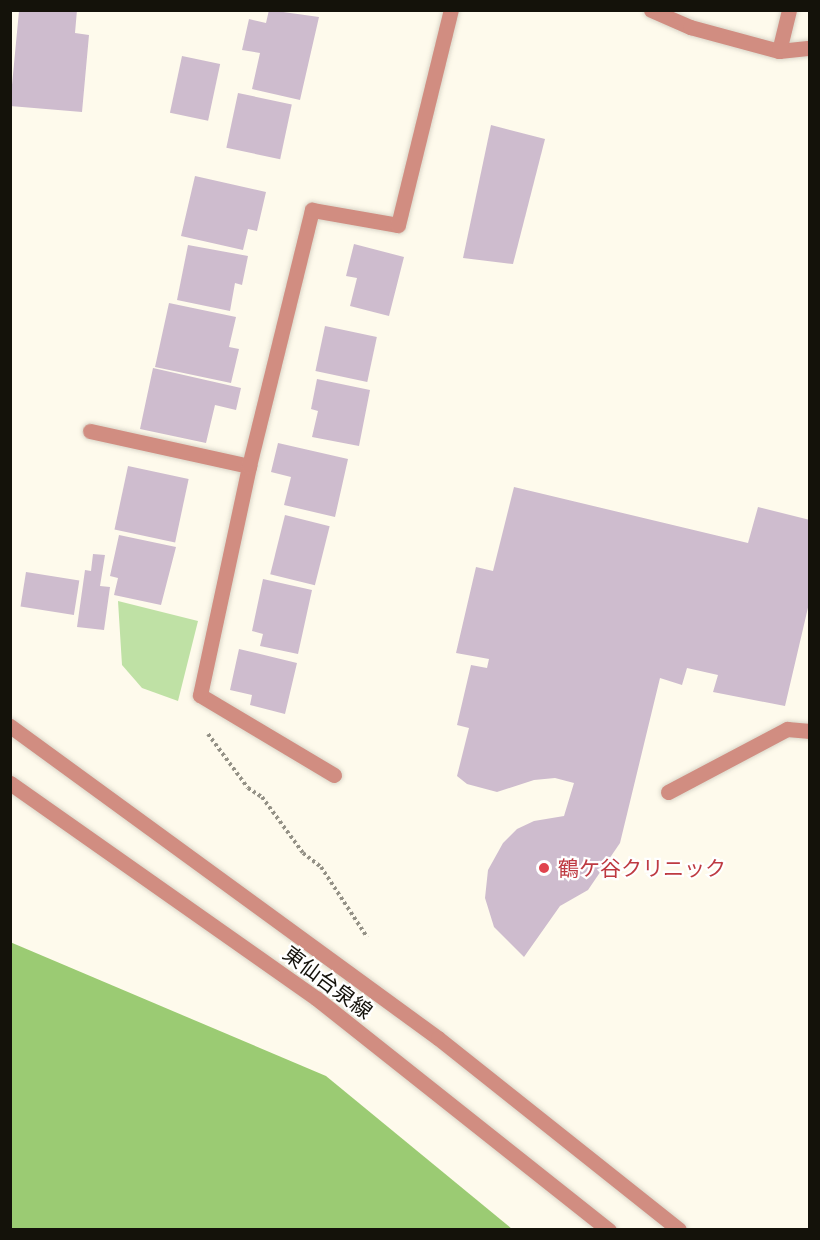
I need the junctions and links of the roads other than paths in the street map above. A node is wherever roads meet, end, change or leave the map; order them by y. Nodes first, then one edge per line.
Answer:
1 (451, 10) edge
2 (651, 10) edge
3 (789, 10) edge
4 (810, 48) edge
5 (779, 51) junction
6 (90, 431) dead end
7 (249, 466) junction
8 (10, 726) edge
9 (810, 731) edge
10 (334, 775) dead end
11 (10, 783) edge
12 (668, 792) dead end
13 (609, 1230) edge
14 (679, 1230) edge

1 - 7 street
2 - 5 street
3 - 5 street
4 - 5 street
6 - 7 street
7 - 10 street
8 - 14 street
9 - 12 street
11 - 13 street, 東仙台泉線

